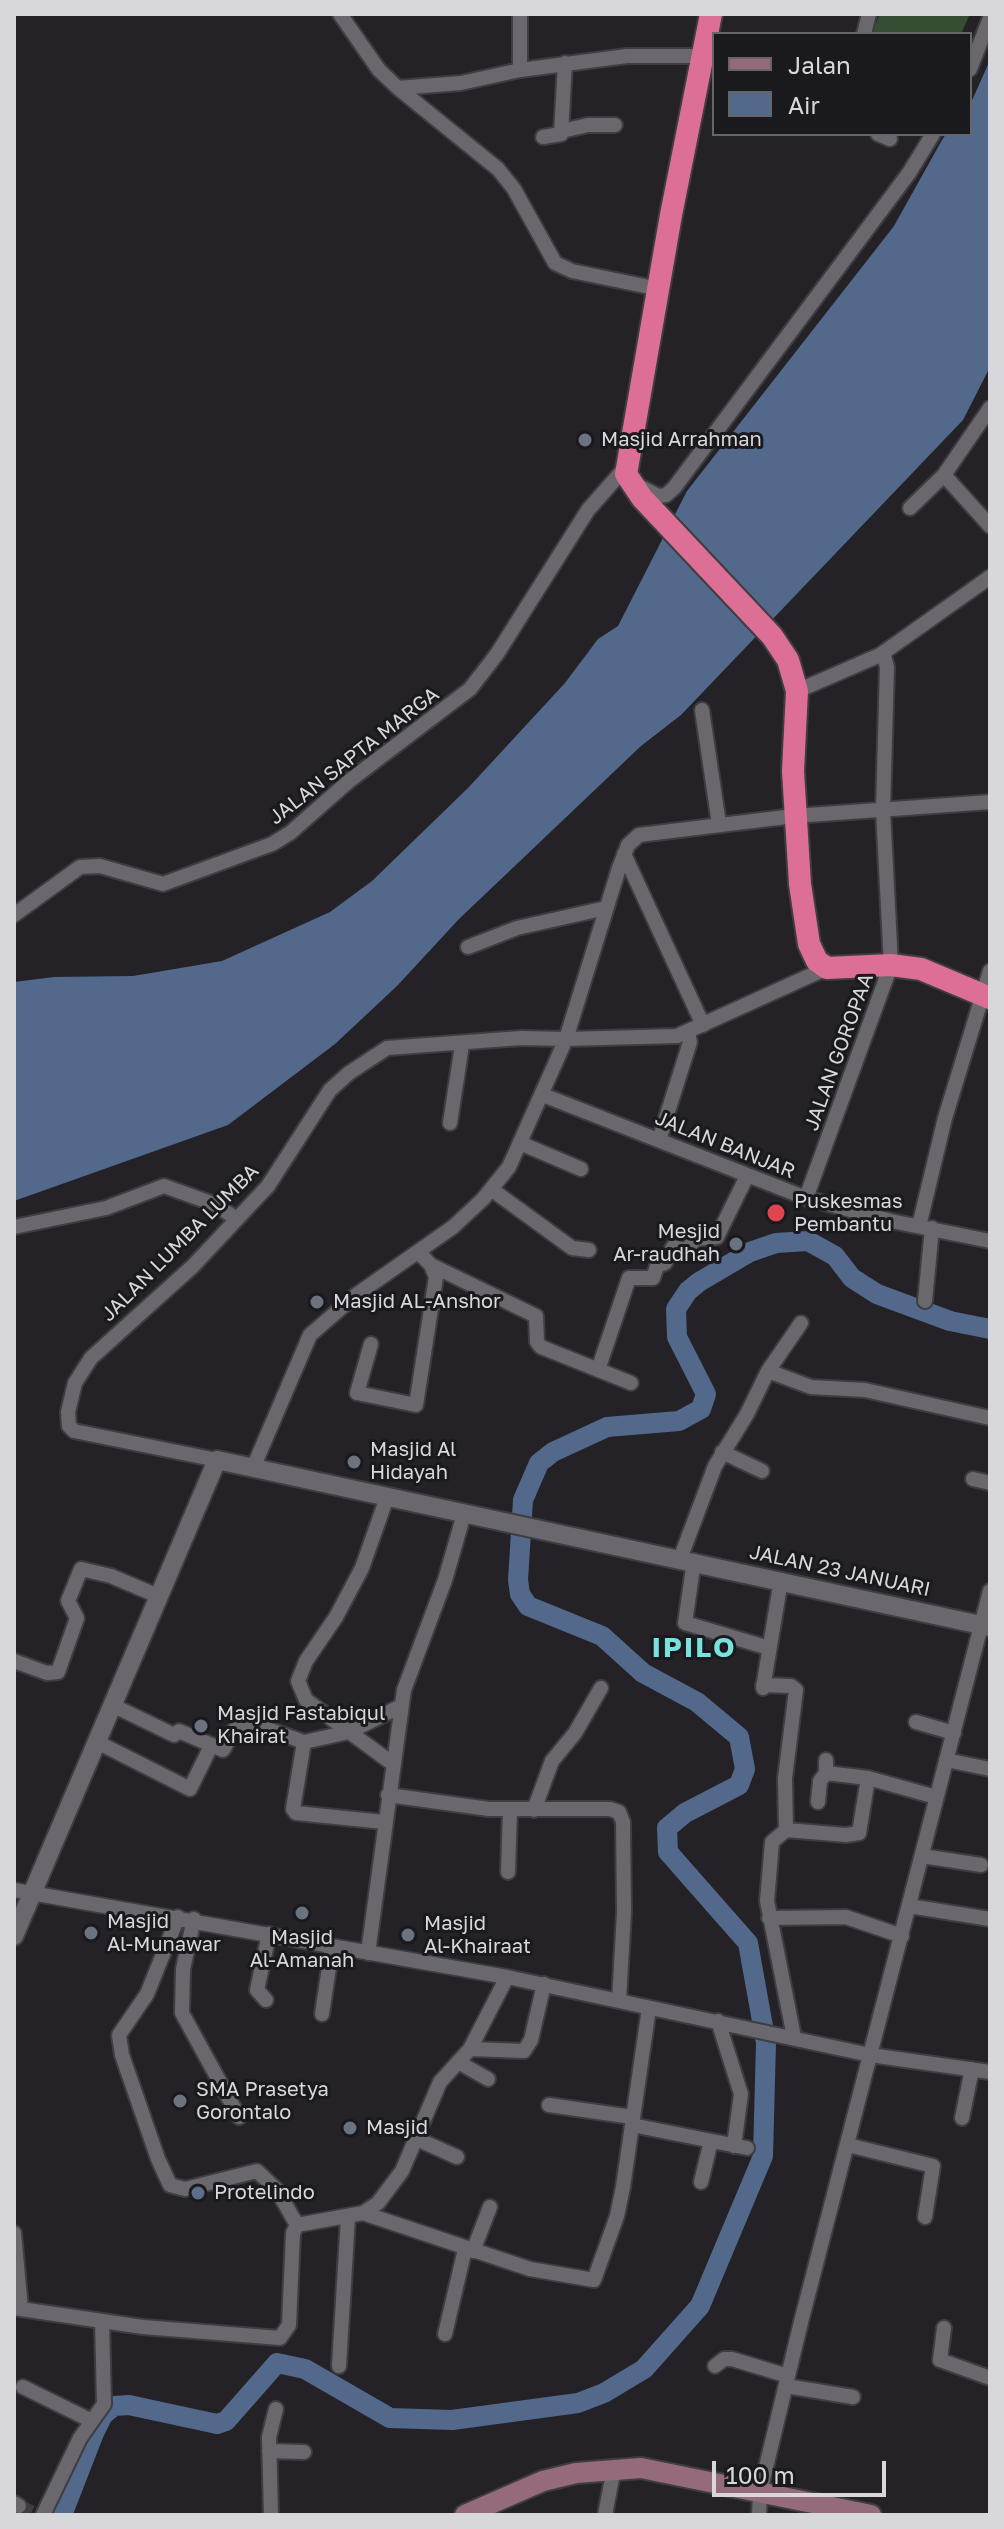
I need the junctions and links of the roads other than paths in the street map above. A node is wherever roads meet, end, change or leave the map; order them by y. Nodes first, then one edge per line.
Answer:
1 (340, 14) edge
2 (520, 14) edge
3 (711, 14) edge
4 (990, 18) edge
5 (705, 56) junction
6 (565, 63) junction
7 (972, 64) edge
8 (520, 70) junction
9 (398, 88) junction
10 (615, 125) dead end
11 (562, 131) junction
12 (932, 136) edge
13 (543, 137) dead end
14 (659, 289) junction
15 (990, 408) edge
16 (626, 474) junction
17 (944, 475) junction
18 (910, 508) dead end
19 (990, 526) edge
20 (990, 577) edge
21 (880, 655) junction
22 (797, 691) junction
23 (702, 710) dead end
24 (990, 802) edge
25 (883, 810) junction
26 (794, 816) junction
27 (719, 824) junction
28 (624, 854) junction
29 (606, 908) junction
30 (14, 915) edge
31 (468, 947) dead end
32 (891, 965) junction
33 (827, 968) junction
34 (990, 971) edge
35 (987, 997) edge
36 (703, 1025) junction
37 (688, 1032) junction
38 (566, 1039) junction
39 (462, 1045) junction
40 (543, 1095) junction
41 (450, 1123) dead end
42 (659, 1140) junction
43 (520, 1143) junction
44 (581, 1169) dead end
45 (747, 1176) junction
46 (491, 1189) junction
47 (806, 1198) junction
48 (237, 1219) junction
49 (14, 1227) edge
50 (926, 1227) junction
51 (990, 1241) edge
52 (589, 1250) dead end
53 (419, 1253) junction
54 (431, 1265) junction
55 (925, 1301) dead end
56 (801, 1323) dead end
57 (371, 1344) dead end
58 (598, 1370) junction
59 (768, 1371) junction
60 (631, 1383) dead end
61 (990, 1418) edge
62 (722, 1452) junction
63 (217, 1460) junction
64 (253, 1468) junction
65 (762, 1471) dead end
66 (973, 1479) dead end
67 (990, 1483) edge
68 (387, 1497) junction
69 (464, 1514) junction
70 (687, 1560) junction
71 (781, 1580) junction
72 (990, 1591) edge
73 (158, 1596) junction
74 (985, 1626) edge
75 (769, 1648) junction
76 (14, 1661) edge
77 (601, 1688) dead end
78 (112, 1705) junction
79 (401, 1706) junction
80 (916, 1722) dead end
81 (349, 1732) junction
82 (954, 1733) junction
83 (97, 1742) junction
84 (304, 1742) junction
85 (211, 1746) junction
86 (946, 1760) junction
87 (393, 1764) junction
88 (990, 1769) edge
89 (868, 1778) junction
90 (388, 1795) junction
91 (936, 1797) junction
92 (818, 1802) dead end
93 (510, 1810) junction
94 (534, 1810) junction
95 (384, 1822) junction
96 (786, 1831) junction
97 (922, 1856) junction
98 (981, 1865) dead end
99 (508, 1872) dead end
100 (23, 1891) edge
101 (909, 1906) junction
102 (178, 1917) junction
103 (769, 1918) junction
104 (194, 1919) junction
105 (990, 1919) edge
106 (269, 1934) junction
107 (14, 1936) edge
108 (902, 1936) junction
109 (332, 1947) junction
110 (368, 1953) junction
111 (507, 1977) junction
112 (544, 1984) junction
113 (266, 2000) dead end
114 (619, 2001) junction
115 (649, 2008) junction
116 (322, 2014) dead end
117 (718, 2021) junction
118 (794, 2037) junction
119 (470, 2049) junction
120 (870, 2055) junction
121 (458, 2062) junction
122 (972, 2069) junction
123 (990, 2072) edge
124 (488, 2079) dead end
125 (549, 2105) dead end
126 (239, 2117) dead end
127 (962, 2118) dead end
128 (632, 2121) junction
129 (417, 2139) junction
130 (711, 2141) junction
131 (848, 2145) junction
132 (457, 2157) dead end
133 (701, 2182) dead end
134 (490, 2207) dead end
135 (363, 2213) junction
136 (348, 2217) junction
137 (925, 2217) dead end
138 (297, 2225) junction
139 (14, 2233) edge
140 (469, 2250) junction
141 (18, 2309) edge
142 (102, 2321) junction
143 (944, 2328) dead end
144 (445, 2334) dead end
145 (339, 2366) dead end
146 (715, 2366) dead end
147 (990, 2378) edge
148 (787, 2381) junction
149 (23, 2387) dead end
150 (853, 2397) dead end
151 (276, 2409) dead end
152 (92, 2421) junction
153 (269, 2451) junction
154 (304, 2452) dead end
155 (614, 2468) junction
156 (760, 2492) junction
157 (470, 2514) edge
158 (43, 2515) edge
159 (271, 2515) edge
160 (605, 2515) edge
161 (759, 2515) edge
162 (871, 2515) edge

1 - 9 street
2 - 8 street
3 - 5 highway
4 - 7 street
5 - 6 street
5 - 14 highway
6 - 8 street
6 - 11 street
8 - 9 street
9 - 14 street
10 - 11 street
11 - 13 street
12 - 16 street
14 - 16 highway
15 - 17 street
16 - 22 highway
16 - 30 street, JALAN SAPTA MARGA
17 - 18 street
17 - 19 street
20 - 21 street
21 - 22 street
21 - 25 street
22 - 26 highway
23 - 27 street
24 - 25 street
25 - 26 street
25 - 32 street
26 - 27 street
26 - 33 highway
27 - 28 street
28 - 29 street
28 - 36 street
29 - 31 street
29 - 38 street
32 - 33 highway
32 - 35 highway
32 - 47 street, JALAN GOROPAA
33 - 36 street, JALAN LUMBA LUMBA
34 - 35 street
35 - 50 street
36 - 37 street, JALAN LUMBA LUMBA
37 - 38 street, JALAN LUMBA LUMBA
37 - 42 street
38 - 39 street, JALAN LUMBA LUMBA
38 - 40 street
39 - 41 street
39 - 48 street, JALAN LUMBA LUMBA
40 - 42 street, JALAN BANJAR
40 - 43 street
42 - 45 street, JALAN BANJAR
43 - 44 street
43 - 46 street
45 - 47 street, JALAN BANJAR
45 - 58 street
46 - 52 street
46 - 53 street
47 - 50 street, JALAN BANJAR
48 - 49 street
48 - 63 street, JALAN LUMBA LUMBA
50 - 51 street, JALAN BANJAR
50 - 55 street
53 - 54 street
53 - 64 street
54 - 57 street
54 - 58 street
56 - 59 street
58 - 60 street
59 - 61 street
59 - 62 street
62 - 65 street
62 - 70 street
63 - 64 street, JALAN 23 JANUARI
63 - 73 street
64 - 68 street, JALAN 23 JANUARI
66 - 67 street
68 - 69 street, JALAN 23 JANUARI
68 - 81 street
69 - 70 street, JALAN 23 JANUARI
69 - 79 street
70 - 71 street, JALAN 23 JANUARI
70 - 75 street
71 - 74 street, JALAN 23 JANUARI
71 - 75 street
72 - 74 street
73 - 76 street
73 - 78 street
74 - 82 street
75 - 96 street
77 - 94 street
78 - 83 street
78 - 85 street
79 - 81 street
79 - 87 street
80 - 82 street
81 - 84 street
81 - 87 street
82 - 86 street
83 - 85 street
83 - 100 street
84 - 85 street
84 - 95 street
86 - 88 street
86 - 91 street
87 - 90 street
89 - 91 street
89 - 92 street
89 - 96 street
90 - 93 street
90 - 95 street
91 - 97 street
93 - 94 street
93 - 99 street
94 - 114 street
95 - 110 street
96 - 103 street
97 - 98 street
97 - 101 street
100 - 102 street
100 - 107 street
101 - 105 street
101 - 108 street
102 - 104 street
102 - 138 street
103 - 108 street
103 - 118 street
104 - 106 street
104 - 126 street
106 - 109 street
106 - 113 street
108 - 120 street
109 - 110 street
109 - 116 street
110 - 111 street
111 - 112 street
111 - 119 street
112 - 114 street
112 - 119 street
114 - 115 street
115 - 117 street
115 - 128 street
117 - 118 street
117 - 130 street
118 - 120 street
119 - 121 street
120 - 122 street
120 - 131 street
121 - 124 street
121 - 129 street
122 - 123 street
122 - 127 street
125 - 128 street
128 - 130 street
128 - 140 street
129 - 132 street
129 - 135 street
130 - 133 street
131 - 137 street
131 - 148 street
134 - 140 street
135 - 136 street
135 - 140 street
136 - 138 street
136 - 145 street
138 - 142 street
139 - 141 street
140 - 144 street
141 - 142 street
142 - 152 street
143 - 147 street
146 - 148 street
148 - 150 street
148 - 156 street
149 - 152 street
151 - 153 street
152 - 158 street
153 - 154 street
153 - 159 street
155 - 156 main road
155 - 157 main road
155 - 160 street
156 - 161 street
156 - 162 main road

